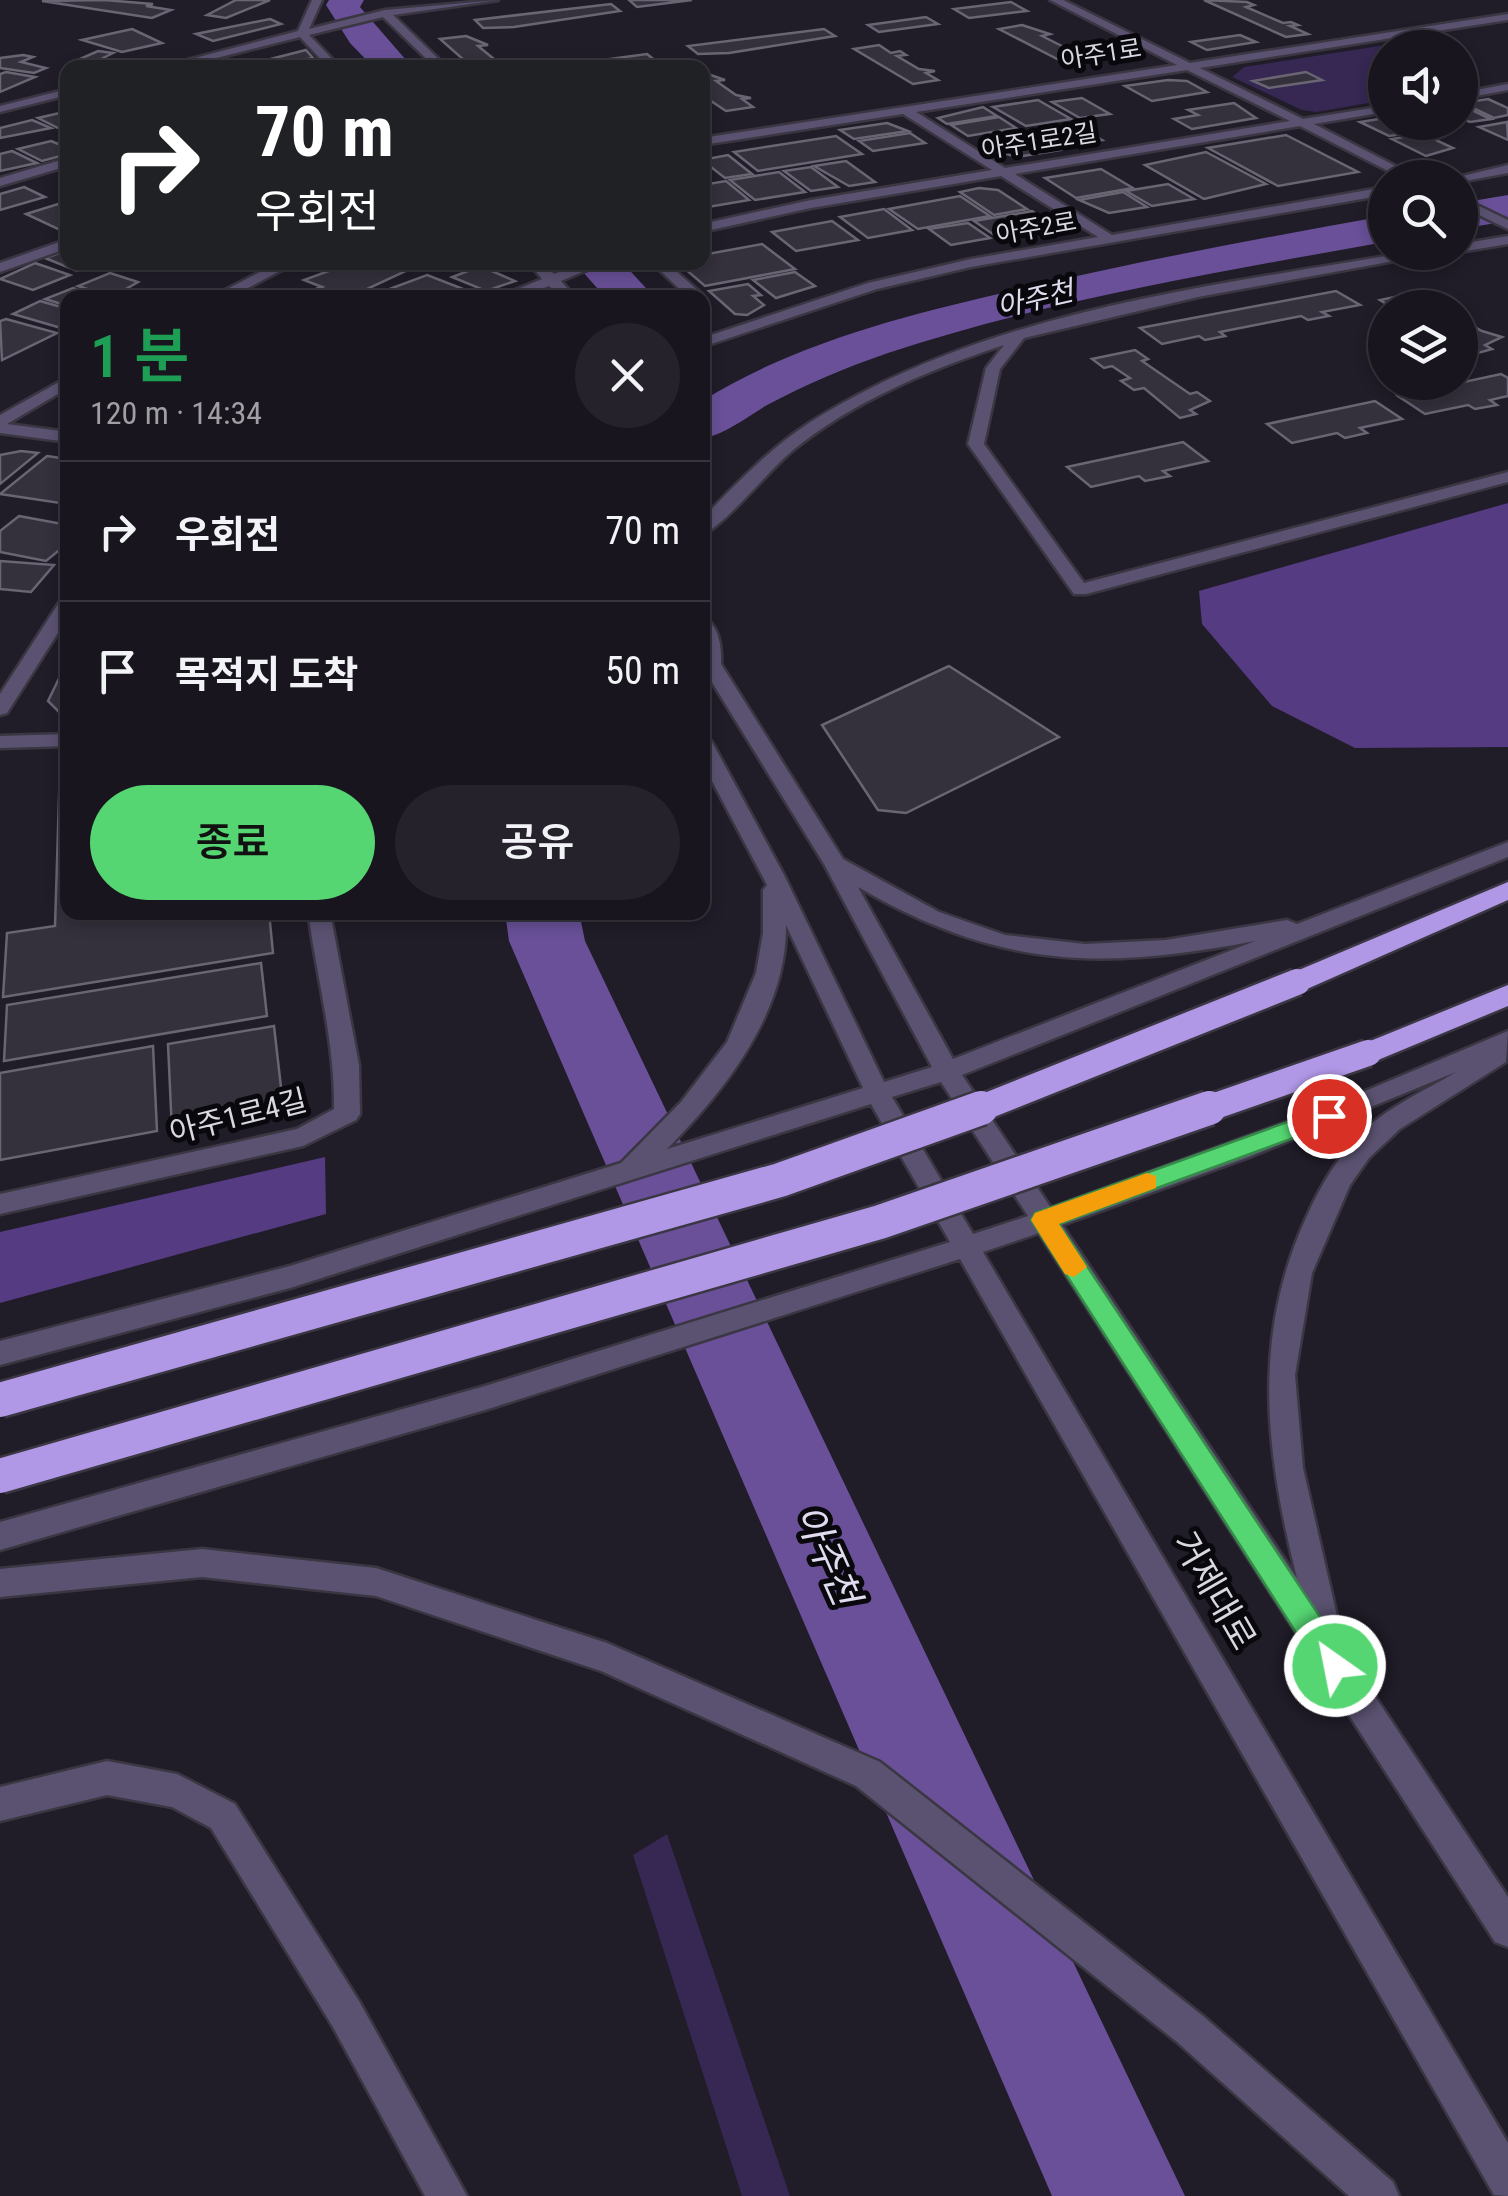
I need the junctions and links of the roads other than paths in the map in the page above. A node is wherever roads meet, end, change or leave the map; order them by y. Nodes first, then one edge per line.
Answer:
1 (317, 0) edge
2 (493, 0) edge
3 (1055, 0) edge
4 (385, 13) junction
5 (1508, 16) edge
6 (302, 33) junction
7 (194, 60) edge
8 (328, 60) edge
9 (435, 60) edge
10 (1188, 66) junction
11 (1508, 87) edge
12 (1478, 93) edge
13 (60, 94) edge
14 (0, 109) edge
15 (904, 110) junction
16 (1368, 111) edge
17 (1305, 122) junction
18 (710, 141) edge
19 (1379, 160) edge
20 (60, 164) edge
21 (1508, 169) edge
22 (1002, 172) junction
23 (1478, 175) edge
24 (0, 182) edge
25 (1368, 194) edge
26 (1478, 210) edge
27 (1508, 225) edge
28 (710, 226) edge
29 (1107, 238) junction
30 (1508, 240) edge
31 (1478, 245) edge
32 (60, 246) edge
33 (1368, 264) edge
34 (0, 268) edge
35 (275, 270) edge
36 (542, 270) edge
37 (577, 270) edge
38 (667, 270) edge
39 (551, 279) junction
40 (234, 290) edge
41 (523, 290) edge
42 (561, 290) edge
43 (690, 290) edge
44 (716, 312) edge
45 (1018, 337) junction
46 (60, 386) edge
47 (0, 425) edge
48 (60, 436) edge
49 (1508, 477) edge
50 (710, 523) edge
51 (60, 615) edge
52 (710, 663) edge
53 (0, 710) edge
54 (60, 740) edge
55 (0, 742) edge
56 (710, 757) edge
57 (1508, 850) edge
58 (835, 864) junction
59 (773, 875) junction
60 (1508, 890) edge
61 (1351, 915) junction
62 (320, 920) edge
63 (1508, 995) edge
64 (1508, 1041) edge
65 (946, 1071) junction
66 (878, 1094) junction
67 (625, 1174) junction
68 (0, 1204) edge
69 (1043, 1220) junction
70 (967, 1247) junction
71 (0, 1353) edge
72 (0, 1400) edge
73 (0, 1476) edge
74 (0, 1536) edge
75 (0, 1583) edge
76 (1335, 1666) junction
77 (0, 1804) edge
78 (1508, 1930) edge
79 (1508, 2182) edge
80 (448, 2196) edge
81 (1380, 2196) edge

1 - 6 street
2 - 4 street
3 - 10 street
4 - 6 street
4 - 9 street
5 - 10 street, 아주1로
6 - 7 street
6 - 8 street
10 - 15 street, 아주1로
10 - 17 street
11 - 12 street
13 - 14 street
15 - 18 street, 아주1로
15 - 22 street
16 - 17 street, 아주1로2길
17 - 19 street
17 - 22 street, 아주1로2길
20 - 24 street
21 - 23 street
22 - 28 street, 아주1로2길
22 - 29 street
25 - 29 street, 아주2로
26 - 27 street
29 - 44 street, 아주2로
30 - 31 street
32 - 34 street
33 - 45 street
35 - 40 street
36 - 39 street
37 - 39 street
38 - 43 street
39 - 41 street
39 - 42 street
45 - 49 street
45 - 50 street
46 - 47 street
47 - 48 street
51 - 53 street
52 - 58 street, 거제대로
54 - 55 street
56 - 59 street, 거제대로
57 - 61 street
58 - 61 street
58 - 65 street, 거제대로
59 - 66 street, 거제대로
59 - 67 street
60 - 72 highway, bridge
61 - 65 street
62 - 68 street, 아주1로4길
63 - 73 highway, bridge
64 - 69 street
64 - 76 street
65 - 66 street
65 - 69 street, 거제대로
66 - 67 street
66 - 70 street, 거제대로
67 - 71 street
69 - 70 street
69 - 76 street, 거제대로
70 - 74 street
70 - 79 street, 거제대로
75 - 81 street
76 - 78 street, 거제대로
77 - 80 street

